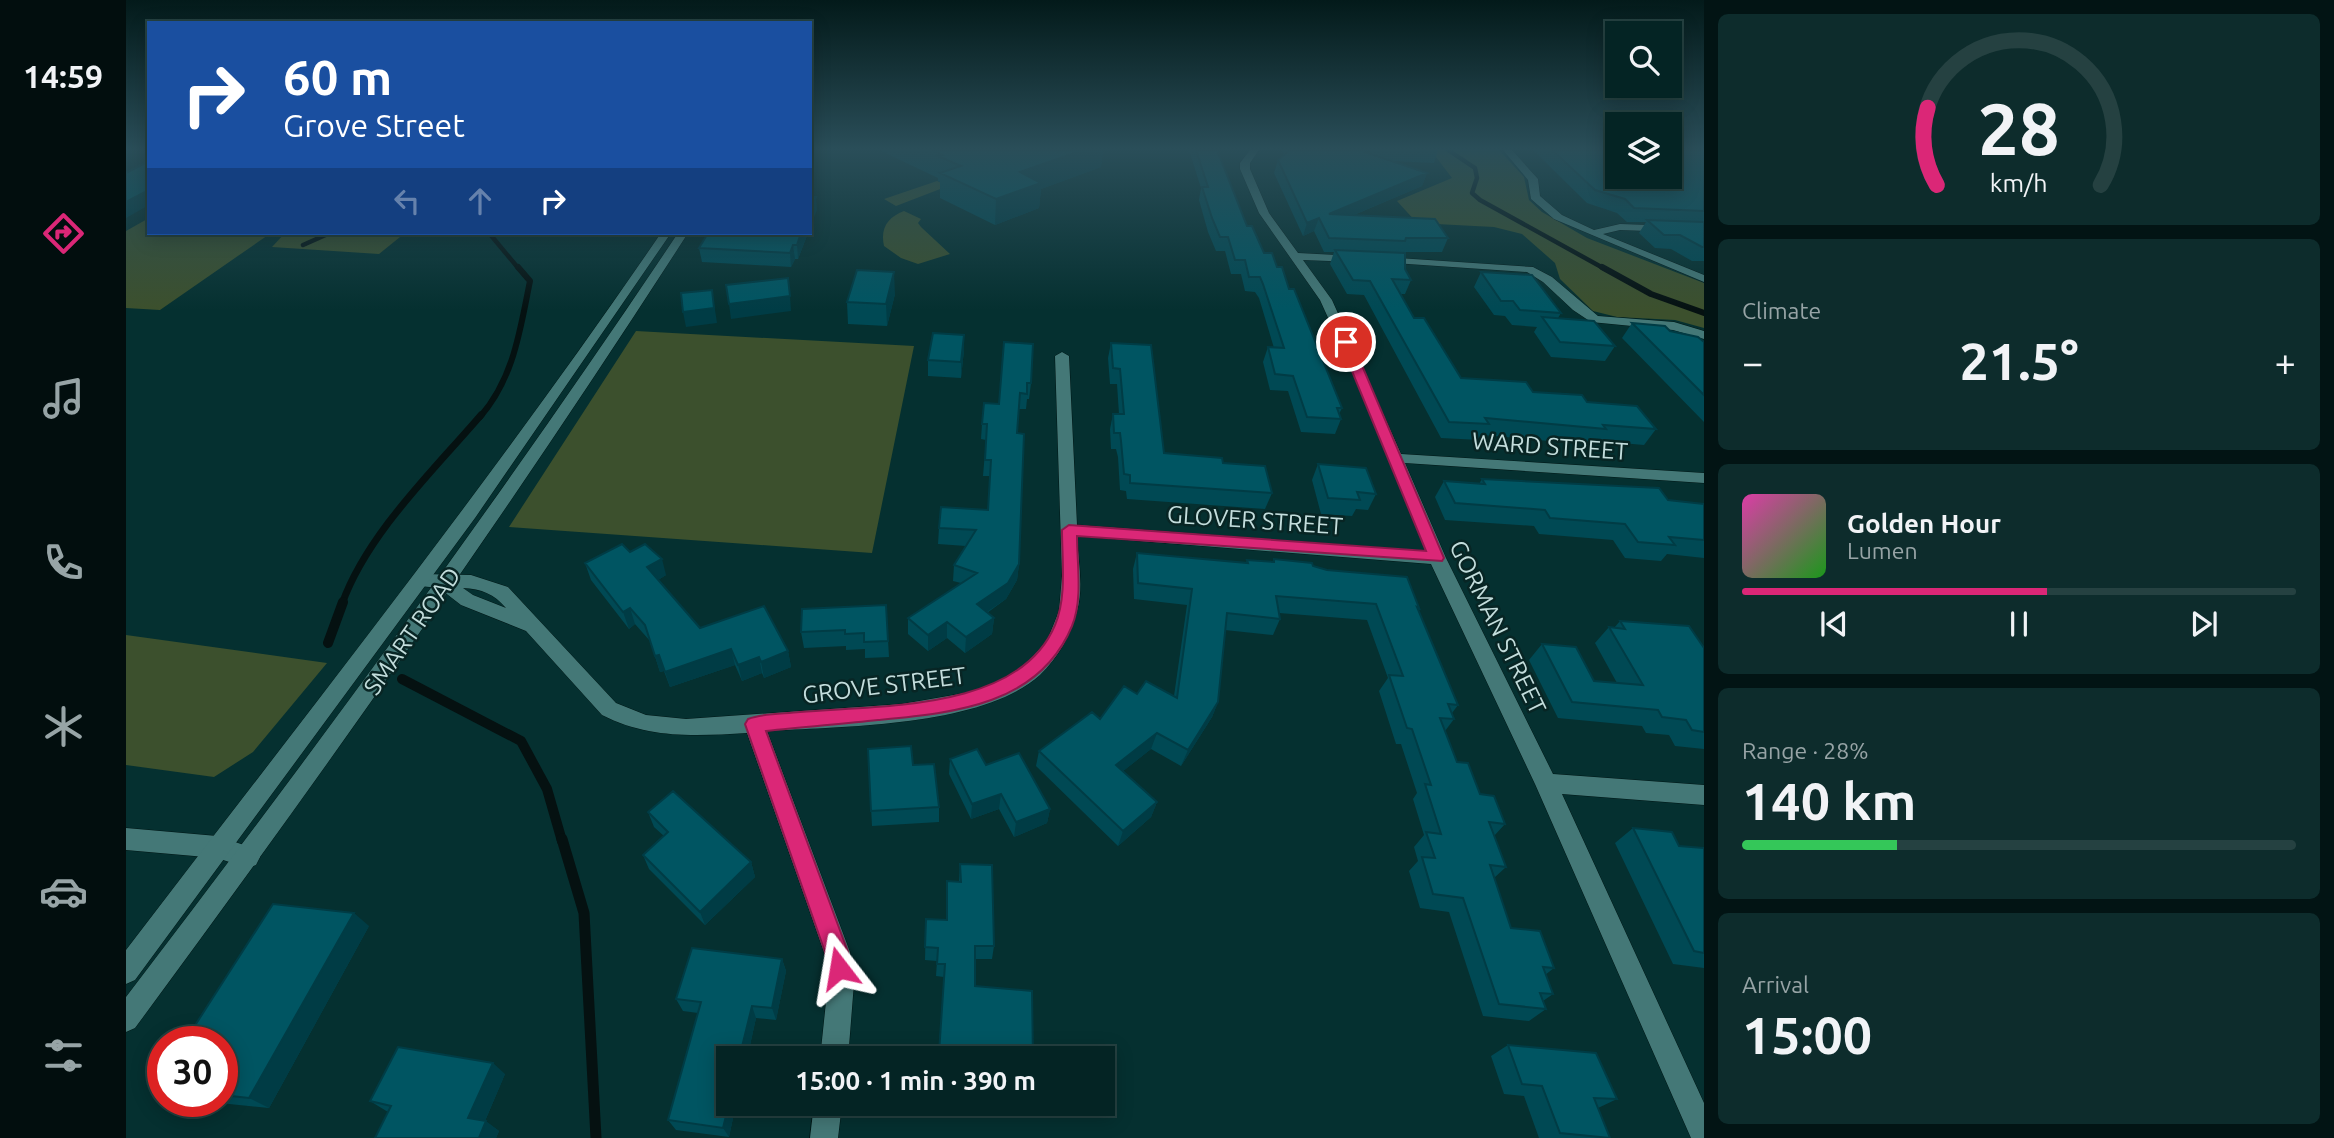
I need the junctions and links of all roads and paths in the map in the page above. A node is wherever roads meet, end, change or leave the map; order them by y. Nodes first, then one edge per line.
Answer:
1 (1260, 203) edge
2 (1540, 203) edge
3 (1704, 230) edge
4 (665, 235) edge
5 (682, 235) edge
6 (1597, 236) junction
7 (1295, 256) junction
8 (1362, 259) edge
9 (1376, 260) edge
10 (1704, 279) edge
11 (1704, 335) edge
12 (1062, 356) dead end
13 (1394, 458) junction
14 (1704, 478) edge
15 (1069, 530) junction
16 (1437, 558) junction
17 (420, 580) junction
18 (446, 584) junction
19 (754, 724) junction
20 (1546, 783) junction
21 (1704, 795) edge
22 (126, 839) edge
23 (217, 847) junction
24 (248, 856) junction
25 (126, 971) edge
26 (126, 1019) edge
27 (835, 1046) edge
28 (827, 1116) edge
29 (1704, 1135) edge
30 (824, 1138) edge

1 - 7 street, GORMAN STREET
2 - 6 street
3 - 6 street
4 - 17 street, SMART ROAD
5 - 18 street, SMART ROAD
6 - 10 street
7 - 8 street
7 - 13 street, GORMAN STREET
9 - 11 street
12 - 15 street, GROVE STREET
13 - 14 street, WARD STREET
13 - 16 street, GORMAN STREET
15 - 16 street, GLOVER STREET
15 - 19 street, GROVE STREET
16 - 20 street, GORMAN STREET
17 - 18 street, GROVE STREET
17 - 23 street, SMART ROAD
18 - 19 street, GROVE STREET
18 - 24 street, SMART ROAD
19 - 27 street
20 - 21 street
20 - 29 street, GORMAN STREET
22 - 23 street
23 - 24 street
23 - 25 street, SMART ROAD
24 - 26 street, SMART ROAD
28 - 30 street

